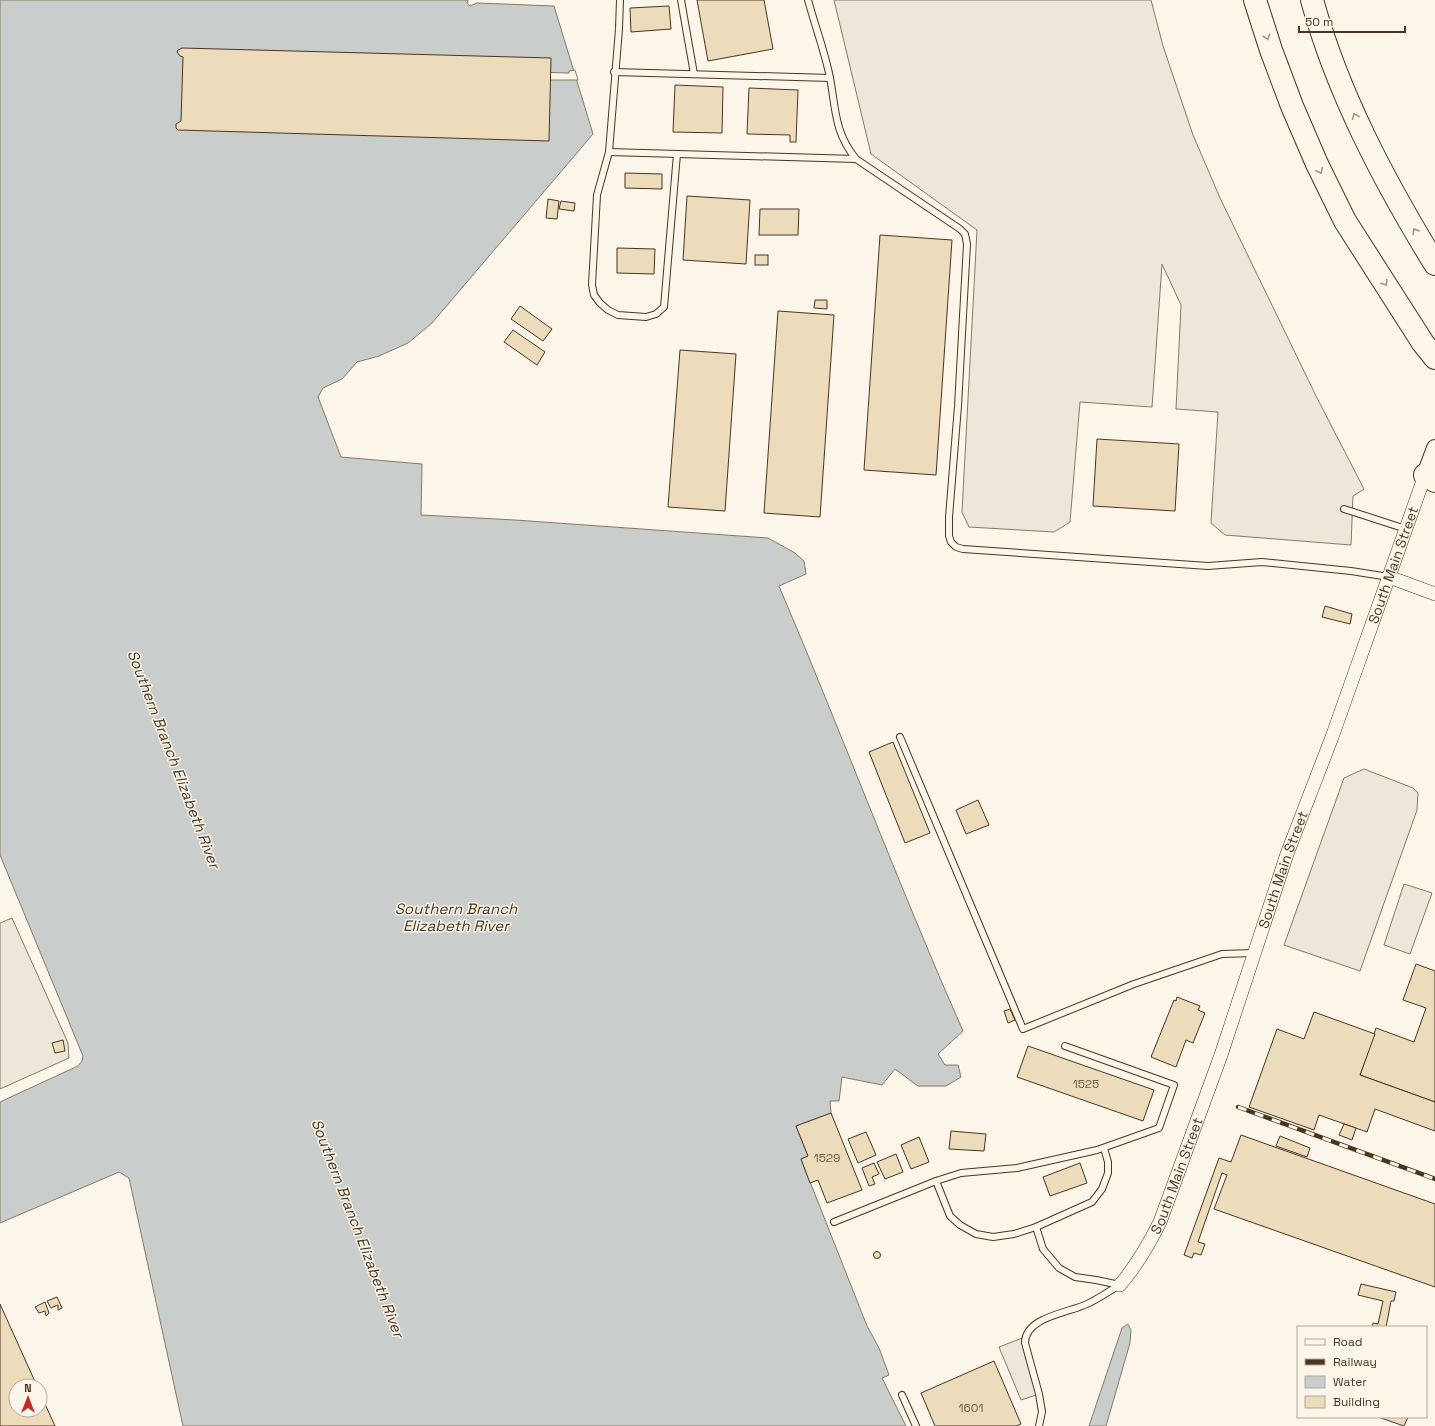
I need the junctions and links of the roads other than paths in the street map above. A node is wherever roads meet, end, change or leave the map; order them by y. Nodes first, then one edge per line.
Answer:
1 (620, 0) edge
2 (681, 0) edge
3 (808, 0) edge
4 (1255, 0) edge
5 (1312, 0) edge
6 (614, 72) junction
7 (694, 74) junction
8 (830, 78) junction
9 (608, 152) junction
10 (677, 154) junction
11 (856, 159) junction
12 (1435, 264) edge
13 (1429, 351) edge
14 (1435, 448) edge
15 (1430, 478) edge
16 (1344, 509) dead end
17 (1406, 529) junction
18 (1389, 577) junction
19 (1435, 594) edge
20 (900, 737) dead end
21 (1254, 953) junction
22 (1065, 1046) dead end
23 (1104, 1148) junction
24 (936, 1181) junction
25 (834, 1222) dead end
26 (1036, 1227) junction
27 (1120, 1285) junction
28 (902, 1395) dead end
29 (916, 1426) edge
30 (1040, 1426) edge

1 - 6 lane
2 - 7 lane
3 - 8 lane
4 -> 13 highway
12 -> 5 highway
6 - 7 lane
6 - 9 lane
7 - 8 lane
8 - 11 lane
9 - 10 lane
9 - 10 lane
10 - 11 lane
11 - 18 lane
14 - 15 street, South Main Street
15 - 17 street, South Main Street
16 - 17 lane
17 - 18 street, South Main Street
18 - 19 street
18 - 21 street, South Main Street
20 - 21 lane
21 - 27 street, South Main Street
22 - 23 lane
23 - 24 lane
23 - 26 lane
24 - 25 lane
24 - 26 lane
26 - 27 lane
27 - 30 lane
28 - 29 lane

